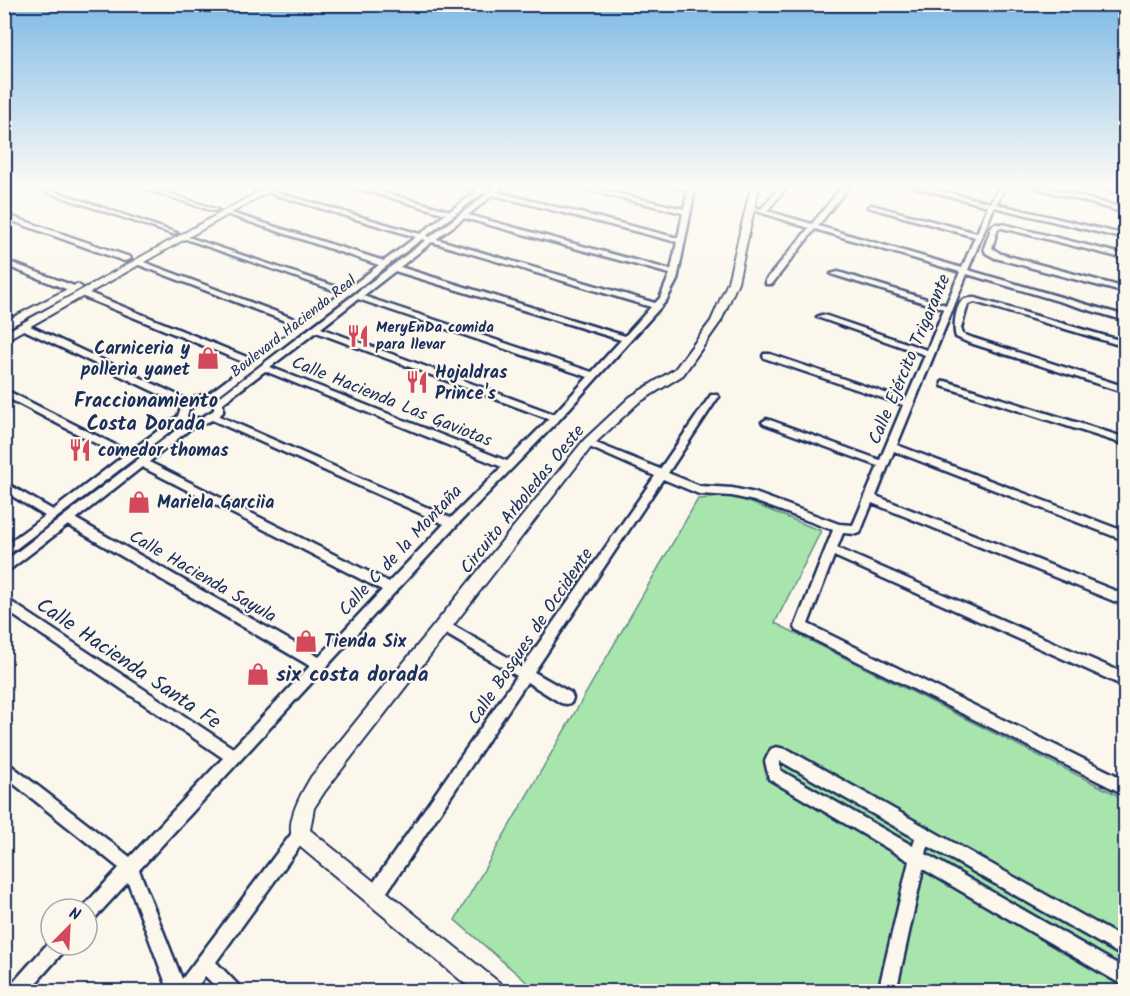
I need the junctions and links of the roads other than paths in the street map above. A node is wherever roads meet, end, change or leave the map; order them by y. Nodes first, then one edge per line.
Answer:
1 (54, 233) edge
2 (174, 233) edge
3 (182, 233) edge
4 (289, 233) edge
5 (410, 233) edge
6 (422, 233) edge
7 (438, 233) edge
8 (530, 233) edge
9 (652, 233) edge
10 (683, 233) edge
11 (748, 233) edge
12 (808, 233) edge
13 (840, 233) edge
14 (971, 233) edge
15 (993, 233) edge
16 (1033, 233) edge
17 (1110, 233) edge
18 (179, 235) junction
19 (418, 236) junction
20 (980, 236) joint
21 (1125, 237) edge
22 (430, 240) junction
23 (681, 241) junction
24 (1125, 256) edge
25 (127, 259) junction
26 (4, 262) edge
27 (138, 263) junction
28 (384, 264) junction
29 (394, 268) junction
30 (965, 270) junction
31 (674, 273) junction
32 (835, 274) dead end
33 (769, 282) dead end
34 (74, 289) junction
35 (1125, 291) edge
36 (346, 292) junction
37 (84, 294) junction
38 (356, 296) junction
39 (656, 306) junction
40 (948, 308) junction
41 (1125, 312) edge
42 (4, 316) edge
43 (821, 317) dead end
44 (1125, 319) edge
45 (16, 321) junction
46 (304, 325) junction
47 (4, 327) edge
48 (25, 327) junction
49 (315, 329) junction
50 (4, 338) edge
51 (627, 339) junction
52 (1125, 345) edge
53 (931, 354) junction
54 (767, 356) dead end
55 (254, 363) junction
56 (264, 368) junction
57 (594, 376) junction
58 (945, 384) dead end
59 (1125, 390) edge
60 (4, 392) edge
61 (714, 397) dead end
62 (209, 398) junction
63 (219, 402) junction
64 (188, 404) junction
65 (909, 404) junction
66 (182, 417) junction
67 (213, 417) junction
68 (556, 418) junction
69 (193, 422) junction
70 (767, 422) dead end
71 (1125, 442) edge
72 (588, 443) junction
73 (890, 446) junction
74 (130, 457) junction
75 (143, 463) junction
76 (882, 464) junction
77 (508, 465) junction
78 (661, 475) junction
79 (4, 486) edge
80 (870, 498) junction
81 (53, 515) junction
82 (69, 520) junction
83 (452, 523) junction
84 (839, 528) junction
85 (1125, 537) edge
86 (831, 550) junction
87 (4, 553) edge
88 (4, 569) edge
89 (392, 589) junction
90 (1125, 601) edge
91 (4, 602) edge
92 (443, 626) junction
93 (319, 664) junction
94 (525, 674) junction
95 (1125, 681) edge
96 (566, 698) dead end
97 (232, 756) junction
98 (4, 767) edge
99 (1125, 788) edge
100 (300, 834) junction
101 (924, 835) junction
102 (918, 856) junction
103 (130, 867) junction
104 (375, 894) junction
105 (99, 901) edge
106 (1125, 950) edge
107 (47, 957) edge
108 (205, 963) junction
109 (1125, 979) edge
110 (16, 992) edge
111 (178, 992) edge
112 (183, 992) edge
113 (233, 992) edge
114 (493, 992) edge
115 (887, 992) edge

1 - 25 street
2 - 18 street
3 - 18 street
4 - 28 street
5 - 19 street
6 - 19 street, Boulevard Hacienda Real
7 - 22 street, Boulevard Hacienda Real
8 - 31 street
9 - 23 street
10 - 23 street, Calle C de la Montaña
11 - 72 street, Circuito Arboledas Oeste
12 - 33 street
13 - 30 street
14 - 20 street
15 - 35 street
16 - 24 street
17 - 21 street
18 - 25 street
18 - 27 street
18 - 36 street
19 - 22 street
19 - 28 street, Boulevard Hacienda Real
20 - 30 street, Calle Ejército Trigarante
22 - 29 street, Boulevard Hacienda Real
22 - 39 street
23 - 31 street, Calle C de la Montaña
25 - 34 street
26 - 34 street
27 - 37 street
27 - 46 street
28 - 36 street, Boulevard Hacienda Real
29 - 38 street, Boulevard Hacienda Real
29 - 51 street
30 - 40 street, Calle Ejército Trigarante
30 - 41 street
30 - 44 street
31 - 39 street, Calle C de la Montaña
32 - 40 street
34 - 45 street
36 - 46 street, Boulevard Hacienda Real
37 - 48 street
37 - 55 street
38 - 49 street, Boulevard Hacienda Real
38 - 57 street
39 - 51 street, Calle C de la Montaña
40 - 53 street, Calle Ejército Trigarante
42 - 45 street
43 - 53 street
45 - 47 street
46 - 55 street, Boulevard Hacienda Real
48 - 50 street
48 - 64 street
49 - 56 street, Boulevard Hacienda Real
49 - 68 street
51 - 57 street, Calle C de la Montaña
52 - 59 street
53 - 65 street, Calle Ejército Trigarante
54 - 65 street
55 - 62 street, Boulevard Hacienda Real
56 - 63 street, Boulevard Hacienda Real
56 - 77 street, Calle Hacienda Las Gaviotas
57 - 68 street, Calle C de la Montaña
58 - 71 street
60 - 74 street
61 - 78 street, Calle Bosques de Occidente
62 - 63 street
62 - 64 street
63 - 67 street
64 - 66 street
65 - 73 street, Calle Ejército Trigarante
66 - 69 street
66 - 74 street
67 - 69 street
67 - 83 street
68 - 77 street, Calle C de la Montaña
69 - 75 street
70 - 76 street
72 - 78 street
72 - 92 street, Circuito Arboledas Oeste
73 - 76 street, Calle Ejército Trigarante
73 - 85 street
74 - 81 street
75 - 82 street
75 - 89 street
76 - 80 street, Calle Ejército Trigarante
77 - 83 street, Calle C de la Montaña
78 - 84 street
78 - 94 street, Calle Bosques de Occidente
79 - 81 street
80 - 84 street, Calle Ejército Trigarante
80 - 90 street
81 - 87 street
82 - 88 street
82 - 93 street, Calle Hacienda Sayula
83 - 89 street, Calle C de la Montaña
84 - 86 street
86 - 95 street
86 - 99 street
89 - 93 street, Calle C de la Montaña
91 - 97 street, Calle Hacienda Santa Fe
92 - 94 street
92 - 100 street, Circuito Arboledas Oeste
93 - 97 street, Calle C de la Montaña
94 - 96 street
94 - 104 street, Calle Bosques de Occidente
97 - 103 street, Calle C de la Montaña
98 - 103 street
100 - 104 street
100 - 108 street
101 - 102 street
101 - 102 street
101 - 106 street
102 - 109 street
102 - 115 street
103 - 105 street, Calle C de la Montaña
103 - 111 street
104 - 114 street
107 - 110 street
108 - 112 street
108 - 113 street

